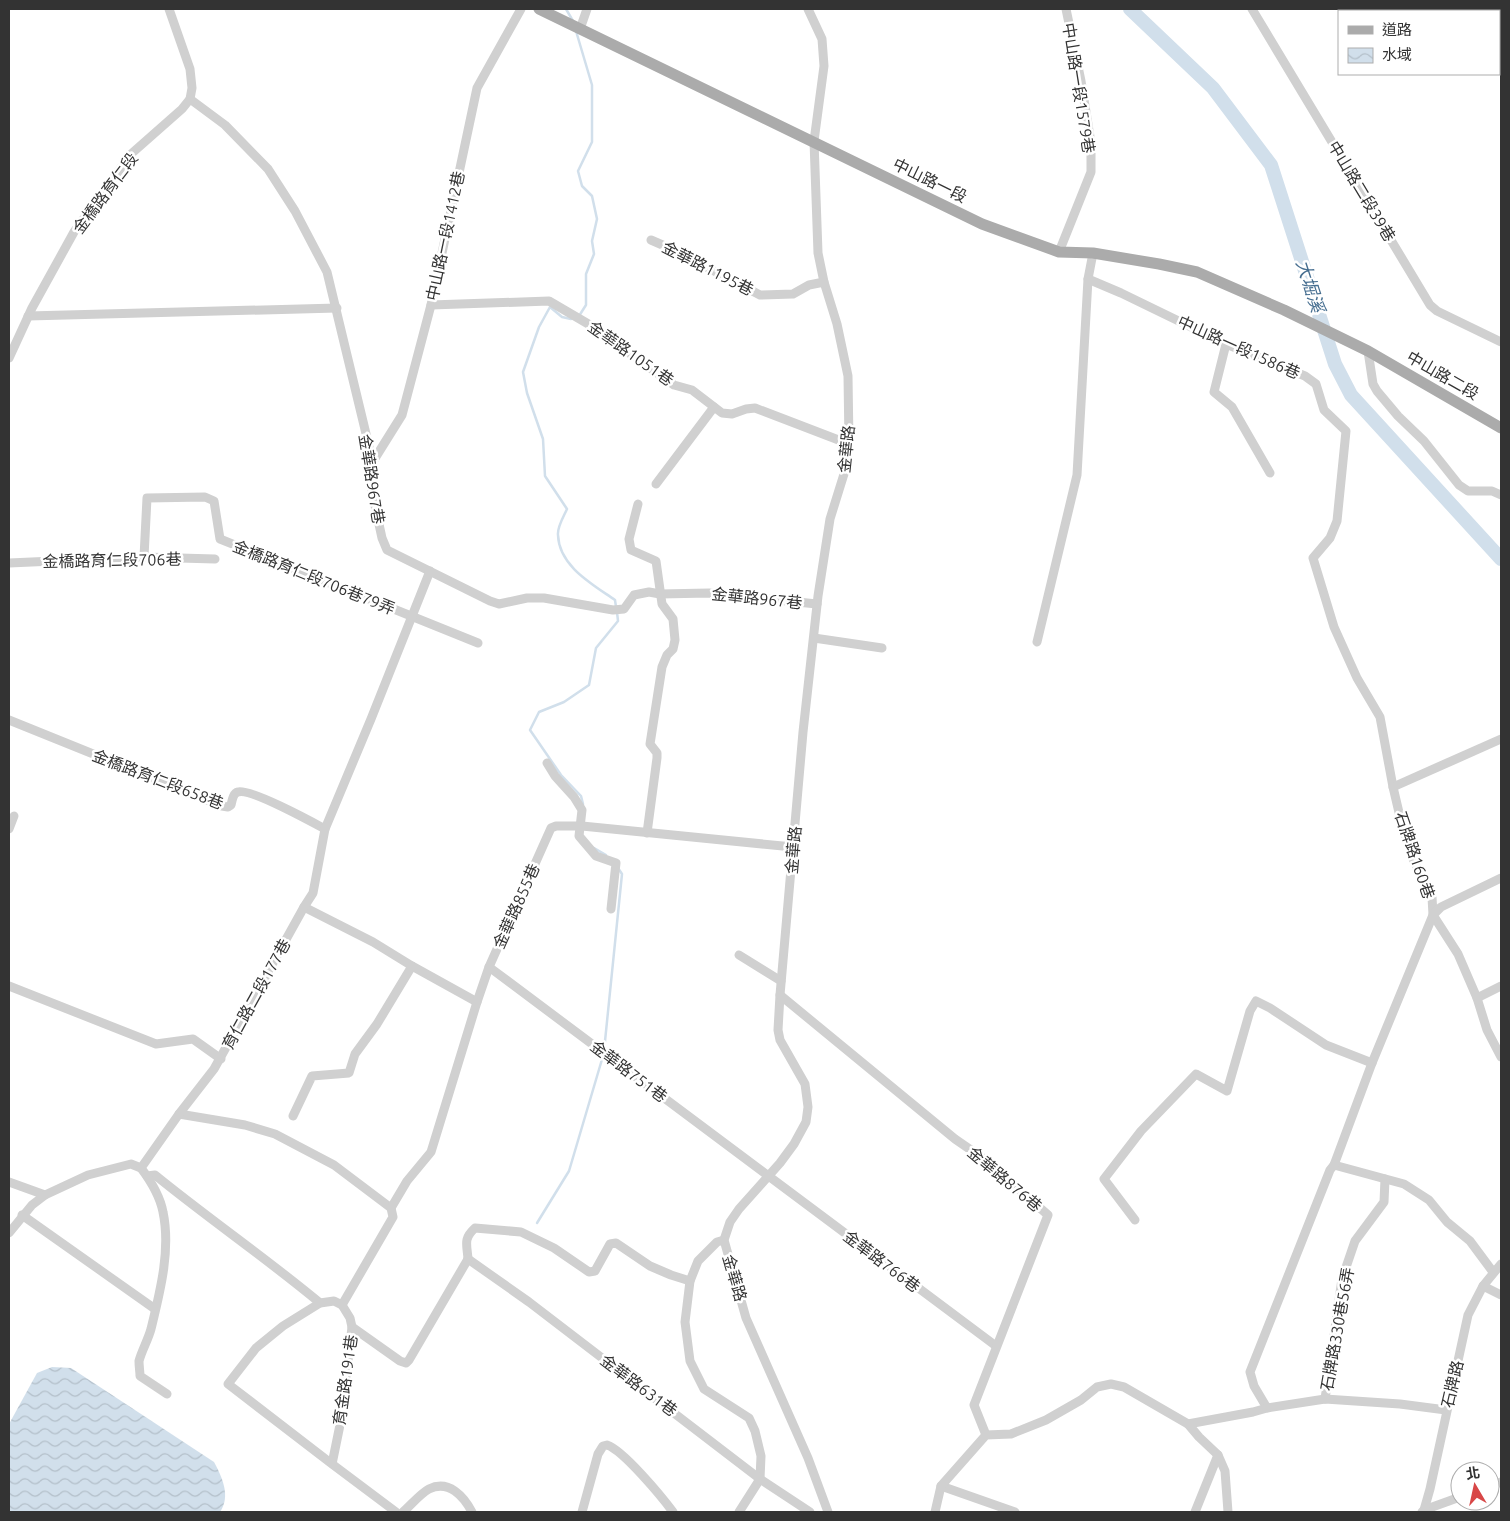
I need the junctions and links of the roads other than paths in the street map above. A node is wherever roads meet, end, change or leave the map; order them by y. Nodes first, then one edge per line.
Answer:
1 (169, 9) edge
2 (520, 9) edge
3 (539, 9) edge
4 (587, 9) edge
5 (808, 9) edge
6 (1066, 9) edge
7 (1252, 9) edge
8 (580, 29) junction
9 (190, 100) junction
10 (814, 141) junction
11 (651, 240) dead end
12 (1059, 252) junction
13 (1093, 253) junction
14 (1088, 279) junction
15 (824, 282) junction
16 (431, 305) junction
17 (337, 308) junction
18 (1284, 310) joint
19 (28, 316) junction
20 (1501, 342) edge
21 (1226, 344) junction
22 (1368, 351) junction
23 (9, 358) edge
24 (714, 406) junction
25 (1501, 428) edge
26 (850, 444) junction
27 (372, 463) junction
28 (1270, 473) dead end
29 (656, 484) dead end
30 (1501, 495) edge
31 (638, 504) dead end
32 (144, 557) junction
33 (215, 559) dead end
34 (9, 563) edge
35 (430, 571) junction
36 (660, 594) junction
37 (817, 604) junction
38 (412, 617) junction
39 (814, 638) junction
40 (1037, 642) dead end
41 (478, 643) dead end
42 (882, 648) dead end
43 (9, 720) edge
44 (1501, 739) edge
45 (547, 763) dead end
46 (1393, 787) junction
47 (14, 816) dead end
48 (584, 826) junction
49 (9, 829) edge
50 (325, 829) junction
51 (647, 834) junction
52 (793, 847) junction
53 (1501, 878) edge
54 (304, 907) junction
55 (612, 909) dead end
56 (1433, 915) junction
57 (739, 955) dead end
58 (412, 966) junction
59 (489, 967) junction
60 (782, 981) junction
61 (9, 986) edge
62 (1501, 986) edge
63 (780, 995) junction
64 (1477, 998) junction
65 (477, 1002) junction
66 (1501, 1057) edge
67 (221, 1059) junction
68 (1372, 1063) junction
69 (179, 1114) junction
70 (293, 1116) dead end
71 (1334, 1165) junction
72 (141, 1168) junction
73 (147, 1176) junction
74 (768, 1176) junction
75 (1385, 1179) junction
76 (9, 1182) edge
77 (45, 1195) junction
78 (391, 1208) junction
79 (22, 1216) junction
80 (1135, 1220) dead end
81 (9, 1233) edge
82 (724, 1240) junction
83 (468, 1259) junction
84 (1501, 1264) edge
85 (1494, 1272) junction
86 (690, 1280) junction
87 (1483, 1286) junction
88 (1501, 1295) edge
89 (320, 1303) junction
90 (342, 1305) junction
91 (156, 1309) junction
92 (352, 1326) junction
93 (996, 1346) junction
94 (167, 1394) dead end
95 (1325, 1399) junction
96 (1267, 1408) junction
97 (1446, 1410) junction
98 (1188, 1424) junction
99 (986, 1435) junction
100 (1218, 1455) junction
101 (332, 1464) junction
102 (760, 1479) junction
103 (941, 1486) junction
104 (1450, 1501) edge
105 (396, 1512) edge
106 (403, 1512) edge
107 (472, 1512) edge
108 (582, 1512) edge
109 (673, 1512) edge
110 (739, 1512) edge
111 (810, 1512) edge
112 (828, 1512) edge
113 (935, 1512) edge
114 (1015, 1512) edge
115 (1195, 1512) edge
116 (1228, 1512) edge
117 (1424, 1512) edge

1 - 9 street
2 - 16 street, 中山路一段1412巷
3 - 8 main road, 中山路一段
4 - 8 street
5 - 10 street, 金華路
6 - 12 street, 中山路一段1579巷
7 - 20 street, 中山路二段39巷
8 - 10 main road, 中山路一段
9 - 17 street, 金華路967巷
9 - 19 street, 金橋路育仁段
10 - 12 main road, 中山路一段
10 - 15 street, 金華路
11 - 15 street, 金華路1195巷
12 - 13 main road, 中山路一段
13 - 14 street
13 - 18 main road, 中山路一段
14 - 21 street, 中山路一段1586巷
14 - 40 street
15 - 26 street, 金華路
16 - 24 street, 金華路1051巷
16 - 27 street, 中山路一段1412巷
17 - 19 street
17 - 27 street, 金華路967巷
18 - 22 main road, 中山路二段
19 - 23 street, 金橋路育仁段
21 - 28 street
21 - 46 street, 中山路一段1586巷
22 - 25 main road, 中山路二段
22 - 30 street
24 - 26 street, 金華路1051巷
24 - 29 street
26 - 37 street, 金華路
27 - 35 street, 金華路967巷
31 - 36 street
32 - 33 street, 金橋路育仁段706巷
32 - 34 street, 金橋路育仁段706巷
32 - 38 street, 金橋路育仁段706巷79弄
35 - 36 street, 金華路967巷
35 - 38 street, 育仁路二段177巷
36 - 37 street, 金華路967巷
36 - 51 street
37 - 39 street, 金華路
38 - 41 street, 金橋路育仁段706巷79弄
38 - 50 street, 育仁路二段177巷
39 - 42 street
39 - 52 street, 金華路
43 - 50 street, 金橋路育仁段658巷
44 - 46 street
45 - 48 street
46 - 56 street, 石牌路160巷
47 - 49 street
48 - 51 street, 金華路855巷
48 - 55 street
48 - 59 street, 金華路855巷
50 - 54 street, 育仁路二段177巷
51 - 52 street, 金華路855巷
52 - 60 street, 金華路
53 - 56 street
54 - 58 street
54 - 67 street, 育仁路二段177巷
56 - 64 street, 石牌路160巷
56 - 68 street
57 - 60 street
58 - 65 street
58 - 70 street
59 - 65 street, 金華路855巷
59 - 74 street, 金華路751巷
60 - 63 street, 金華路
61 - 67 street
62 - 64 street
63 - 74 street, 金華路
63 - 93 street, 金華路876巷
64 - 66 street, 石牌路160巷
65 - 78 street, 金華路855巷
67 - 69 street, 育仁路二段177巷
68 - 71 street
68 - 80 street
69 - 72 street, 育仁路二段177巷
69 - 78 street
71 - 75 street
71 - 96 street
72 - 73 street
72 - 77 street
73 - 89 street
73 - 91 street
74 - 82 street, 金華路
74 - 93 street, 金華路766巷
75 - 85 street
75 - 95 street, 石牌路330巷56弄
76 - 77 street
77 - 79 street
78 - 90 street, 金華路855巷
79 - 81 street
79 - 91 street
82 - 86 street
82 - 112 street, 金華路
83 - 86 street
83 - 92 street
83 - 102 street, 金華路631巷
84 - 85 street, 石牌路
85 - 87 street, 石牌路
86 - 102 street
87 - 88 street
87 - 97 street, 石牌路
89 - 90 street
89 - 101 street
90 - 92 street, 育金路191巷
91 - 94 street
92 - 101 street, 育金路191巷
93 - 99 street, 金華路876巷
95 - 96 street
95 - 97 street
96 - 98 street
97 - 117 street, 石牌路
98 - 99 street
98 - 100 street
99 - 103 street
100 - 115 street
100 - 116 street
101 - 105 street
102 - 110 street
102 - 111 street, 金華路631巷
103 - 113 street
103 - 114 street
104 - 117 street
106 - 107 street
108 - 109 street

